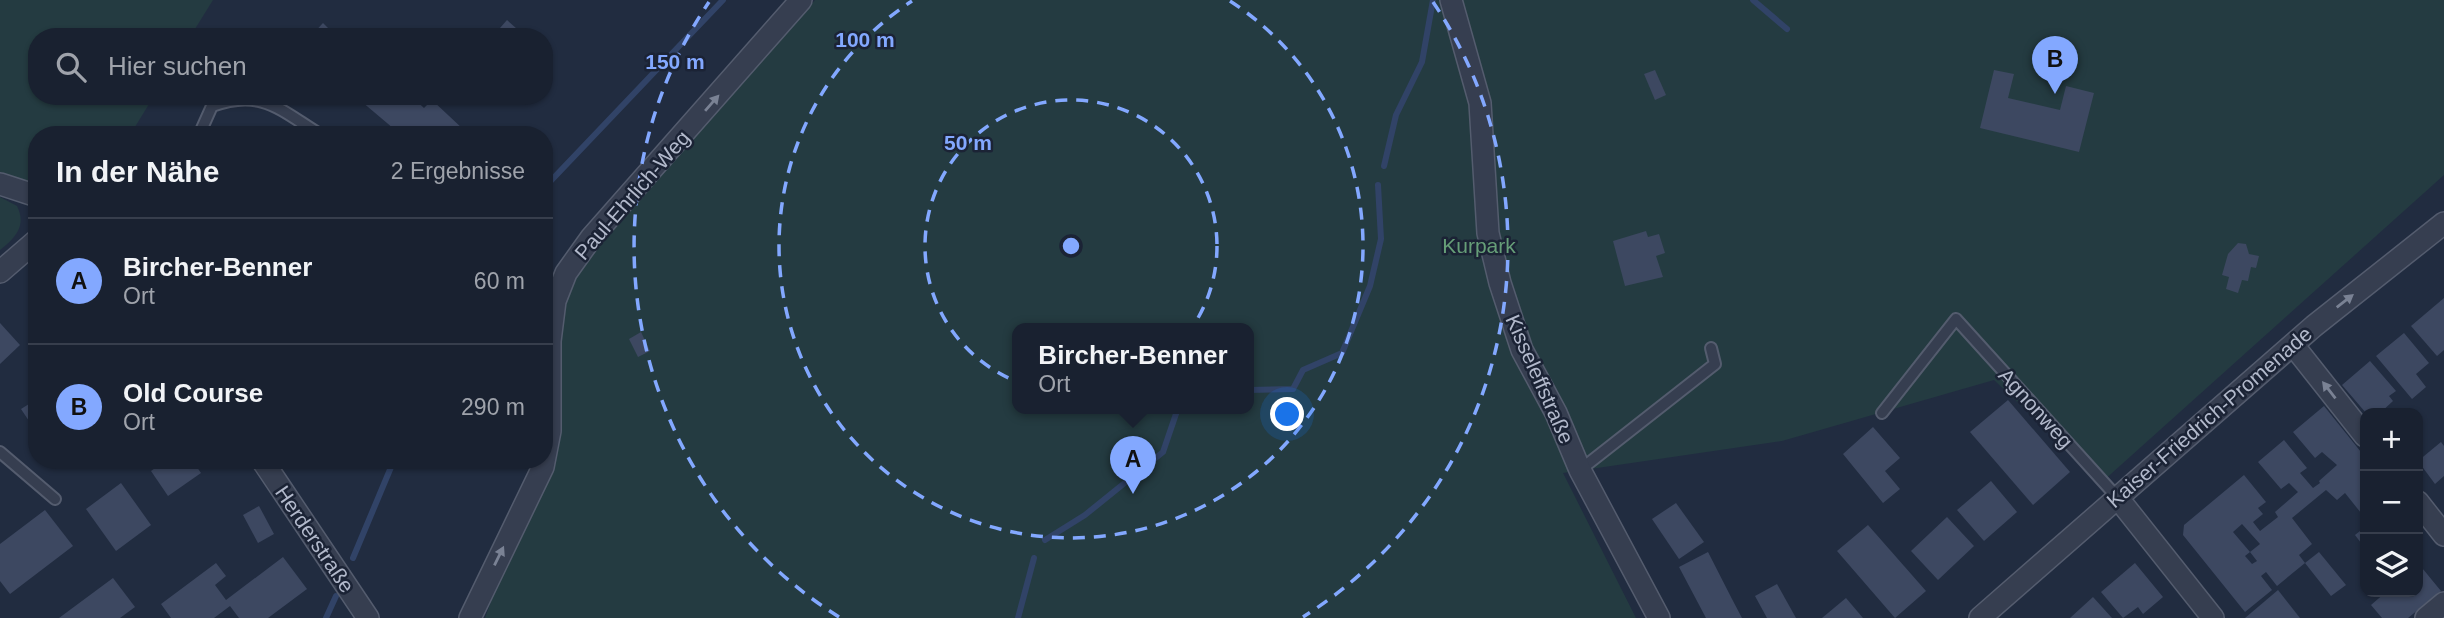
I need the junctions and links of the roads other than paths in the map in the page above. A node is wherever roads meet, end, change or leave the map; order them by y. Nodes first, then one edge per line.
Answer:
1 (801, 0) edge
2 (1451, 0) edge
3 (215, 105) edge
4 (271, 105) edge
5 (202, 126) edge
6 (306, 126) edge
7 (0, 184) edge
8 (28, 193) edge
9 (2444, 223) edge
10 (28, 248) edge
11 (0, 272) edge
12 (553, 316) edge
13 (2293, 345) junction
14 (1711, 348) dead end
15 (1882, 413) dead end
16 (2360, 430) edge
17 (0, 452) edge
18 (268, 469) edge
19 (541, 469) edge
20 (1580, 470) junction
21 (2117, 497) junction
22 (55, 499) dead end
23 (2423, 508) edge
24 (2444, 535) edge
25 (2444, 603) edge
26 (368, 618) edge
27 (470, 618) edge
28 (1659, 618) edge
29 (1980, 618) edge
30 (2213, 618) edge
31 (2426, 618) edge

12 -> 1 street, Paul-Ehrlich-Weg
2 - 20 street, Kisseleffstraße
3 - 5 lane
4 - 6 lane
7 - 8 street
13 -> 9 street, Kaiser-Friedrich-Promenade
10 - 11 street
16 -> 13 street
13 - 21 street, Kaiser-Friedrich-Promenade
14 - 20 lane
15 - 21 lane, Agnonweg
17 - 22 lane
18 - 26 street, Herderstraße
27 -> 19 street, Paul-Ehrlich-Weg
20 - 28 street, Kisseleffstraße
21 - 29 street, Kaiser-Friedrich-Promenade
21 - 30 street
23 - 24 street
25 - 31 street

